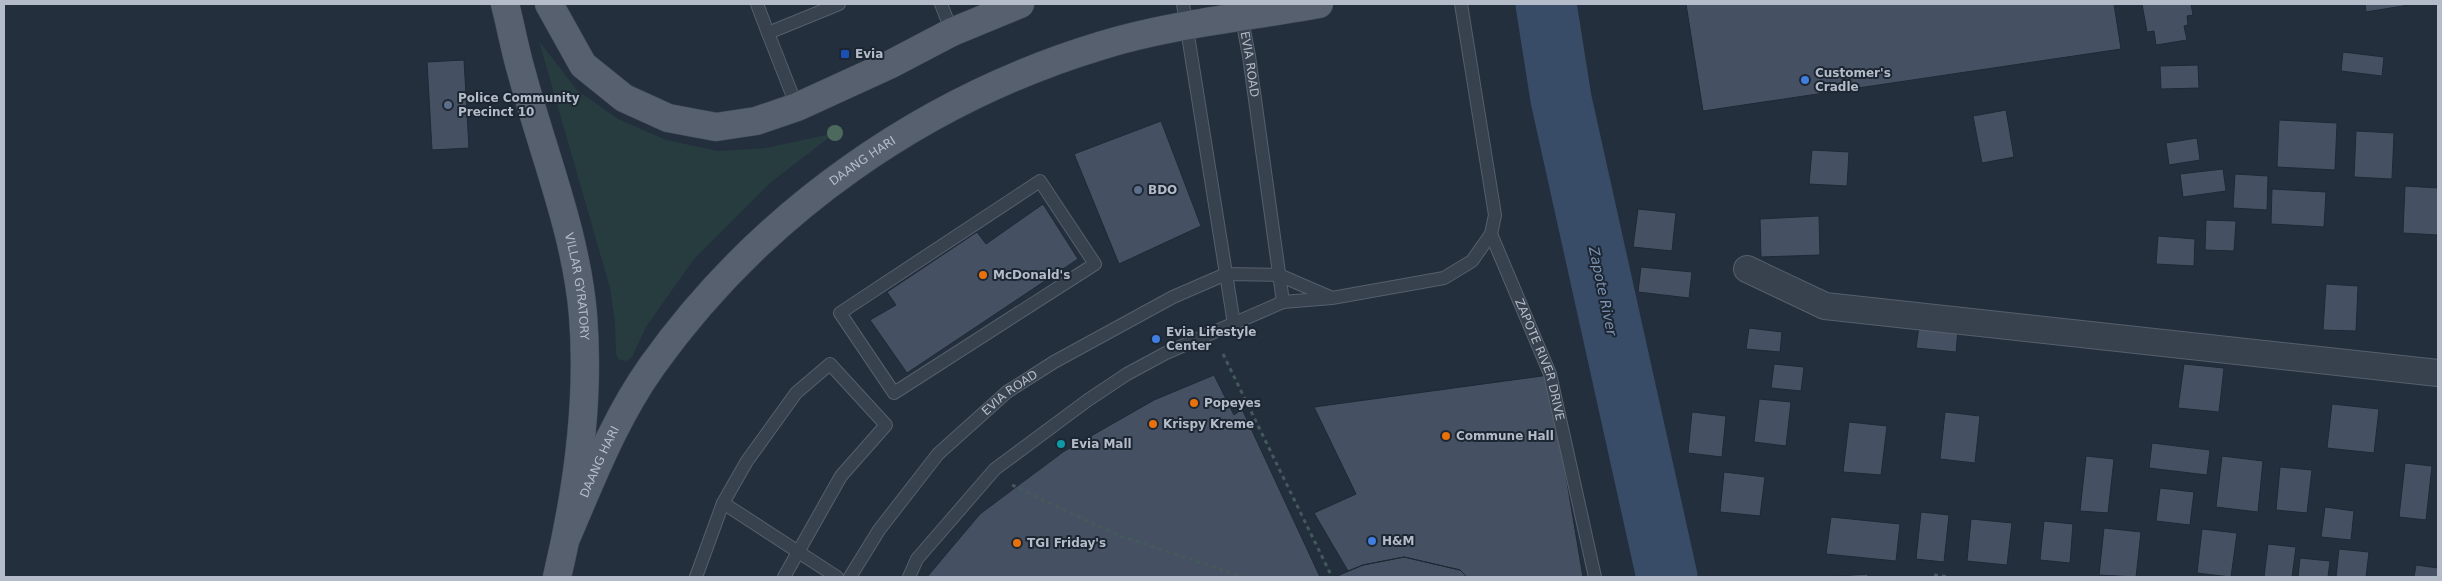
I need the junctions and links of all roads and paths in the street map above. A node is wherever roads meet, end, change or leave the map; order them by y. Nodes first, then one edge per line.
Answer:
1 (505, 4) edge
2 (549, 4) edge
3 (757, 4) edge
4 (839, 4) edge
5 (941, 4) edge
6 (1020, 4) edge
7 (1319, 4) edge
8 (1461, 4) edge
9 (1240, 11) edge
10 (1185, 15) edge
11 (952, 32) junction
12 (768, 33) junction
13 (797, 107) junction
14 (1491, 234) junction
15 (1747, 269) dead end
16 (1226, 274) junction
17 (1280, 275) junction
18 (1332, 298) junction
19 (1283, 302) junction
20 (1234, 324) junction
21 (1216, 332) junction
22 (2438, 374) edge
23 (894, 393) joint
24 (995, 470) junction
25 (723, 503) junction
26 (567, 536) junction
27 (798, 552) junction
28 (1934, 575) dead end
29 (556, 577) edge
30 (696, 577) edge
31 (784, 577) edge
32 (837, 577) edge
33 (850, 577) edge
34 (909, 577) edge
35 (1243, 577) edge
36 (1332, 577) edge
37 (1595, 577) edge
38 (1950, 577) edge

1 - 26 main road, VILLAR GYRATORY
2 - 13 main road
3 - 12 lane
4 - 12 lane
5 - 11 lane
6 - 11 main road
7 - 9 main road, DAANG HARI
8 - 14 lane
9 - 10 main road, DAANG HARI
9 - 17 lane, EVIA ROAD
10 - 16 lane
10 - 26 main road, DAANG HARI
11 - 13 main road
12 - 13 lane
14 - 18 lane
14 - 37 lane, ZAPOTE RIVER DRIVE
15 - 22 street
16 - 17 lane, EVIA ROAD
16 - 20 lane
16 - 33 lane, EVIA ROAD
17 - 18 lane
17 - 19 lane, EVIA ROAD
18 - 19 lane
19 - 20 lane
20 - 21 lane
21 - 24 lane
21 - 36 path
23 - 23 lane
24 - 34 lane
24 - 35 path
25 - 27 lane
25 - 27 lane
25 - 30 lane
26 - 29 main road, VILLAR GYRATORY
27 - 31 lane
27 - 32 lane
28 - 38 path

